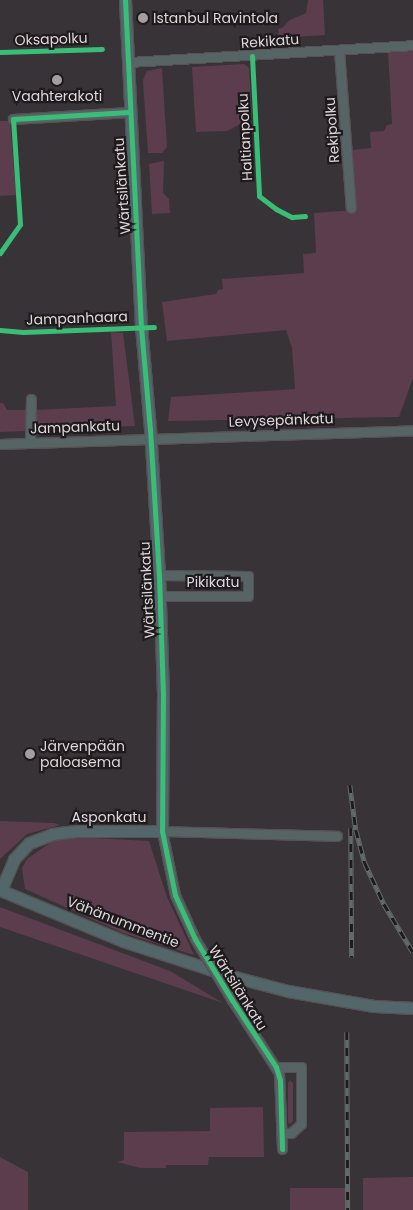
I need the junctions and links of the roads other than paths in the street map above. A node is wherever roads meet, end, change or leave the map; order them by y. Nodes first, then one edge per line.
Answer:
1 (125, 0) edge
2 (413, 45) edge
3 (339, 50) junction
4 (129, 62) junction
5 (129, 112) junction
6 (13, 119) dead end
7 (351, 208) dead end
8 (31, 399) dead end
9 (413, 430) edge
10 (151, 438) junction
11 (30, 443) junction
12 (0, 444) edge
13 (158, 575) junction
14 (158, 596) junction
15 (162, 831) junction
16 (337, 836) dead end
17 (1, 890) edge
18 (413, 1008) edge
19 (276, 1067) junction
20 (281, 1133) junction
21 (282, 1149) dead end

1 - 4 street, Wärtsilänkatu
2 - 3 street, Rekikatu
3 - 4 street, Rekikatu
3 - 7 street, Rekipolku
4 - 5 street, Wärtsilänkatu
5 - 6 street
5 - 10 street, Wärtsilänkatu
8 - 11 street
9 - 10 street, Levysepänkatu
10 - 11 street, Jampankatu
10 - 13 street, Wärtsilänkatu
11 - 12 street, Jampankatu
13 - 14 street, Wärtsilänkatu
13 - 14 street, Pikikatu
14 - 15 street, Wärtsilänkatu
15 - 16 street, Asponkatu
15 - 17 street, Asponkatu
15 - 19 street, Wärtsilänkatu, bridge
17 - 18 street, Vähänummentie
19 - 20 street, Wärtsilänkatu
19 - 20 street
20 - 21 street, Wärtsilänkatu

